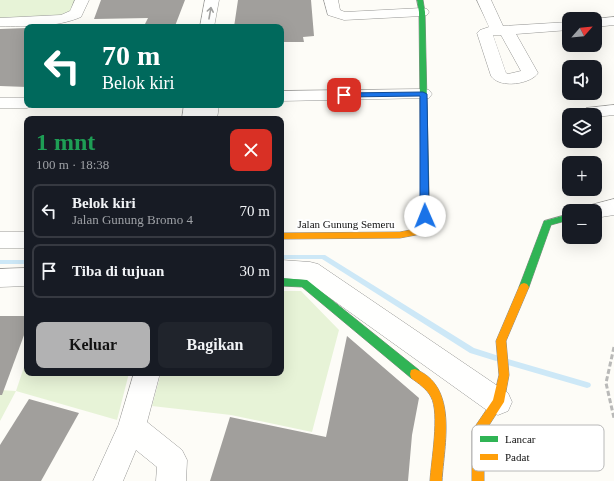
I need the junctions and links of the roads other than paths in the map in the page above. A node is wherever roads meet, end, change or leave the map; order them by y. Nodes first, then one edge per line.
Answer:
1 (82, 0) edge
2 (331, 0) edge
3 (484, 0) edge
4 (221, 2) edge
5 (421, 6) edge
6 (614, 21) edge
7 (0, 22) edge
8 (602, 22) edge
9 (209, 24) edge
10 (562, 27) edge
11 (423, 94) junction
12 (284, 96) edge
13 (0, 103) edge
14 (24, 103) edge
15 (614, 110) edge
16 (602, 111) edge
17 (614, 206) edge
18 (602, 209) edge
19 (562, 220) edge
20 (284, 236) edge
21 (0, 240) edge
22 (24, 240) edge
23 (284, 269) edge
24 (24, 277) edge
25 (0, 278) edge
26 (284, 282) edge
27 (24, 289) edge
28 (0, 290) edge
29 (146, 376) edge
30 (498, 402) junction
31 (482, 425) edge
32 (131, 428) junction
33 (108, 481) edge
34 (171, 481) edge
35 (436, 481) edge

1 - 7 street
2 - 5 street
3 - 10 street
9 -> 4 street
5 - 11 street, Jalan Gunung Semeru
6 - 8 street
11 - 12 street
11 - 20 street, Jalan Gunung Semeru
13 - 14 street
15 - 16 street
17 - 18 street
19 - 30 street
21 - 22 street
23 - 30 street
24 - 25 street
26 - 35 street
27 - 28 street
29 - 32 street
30 - 31 street
32 - 33 street
32 - 34 street

